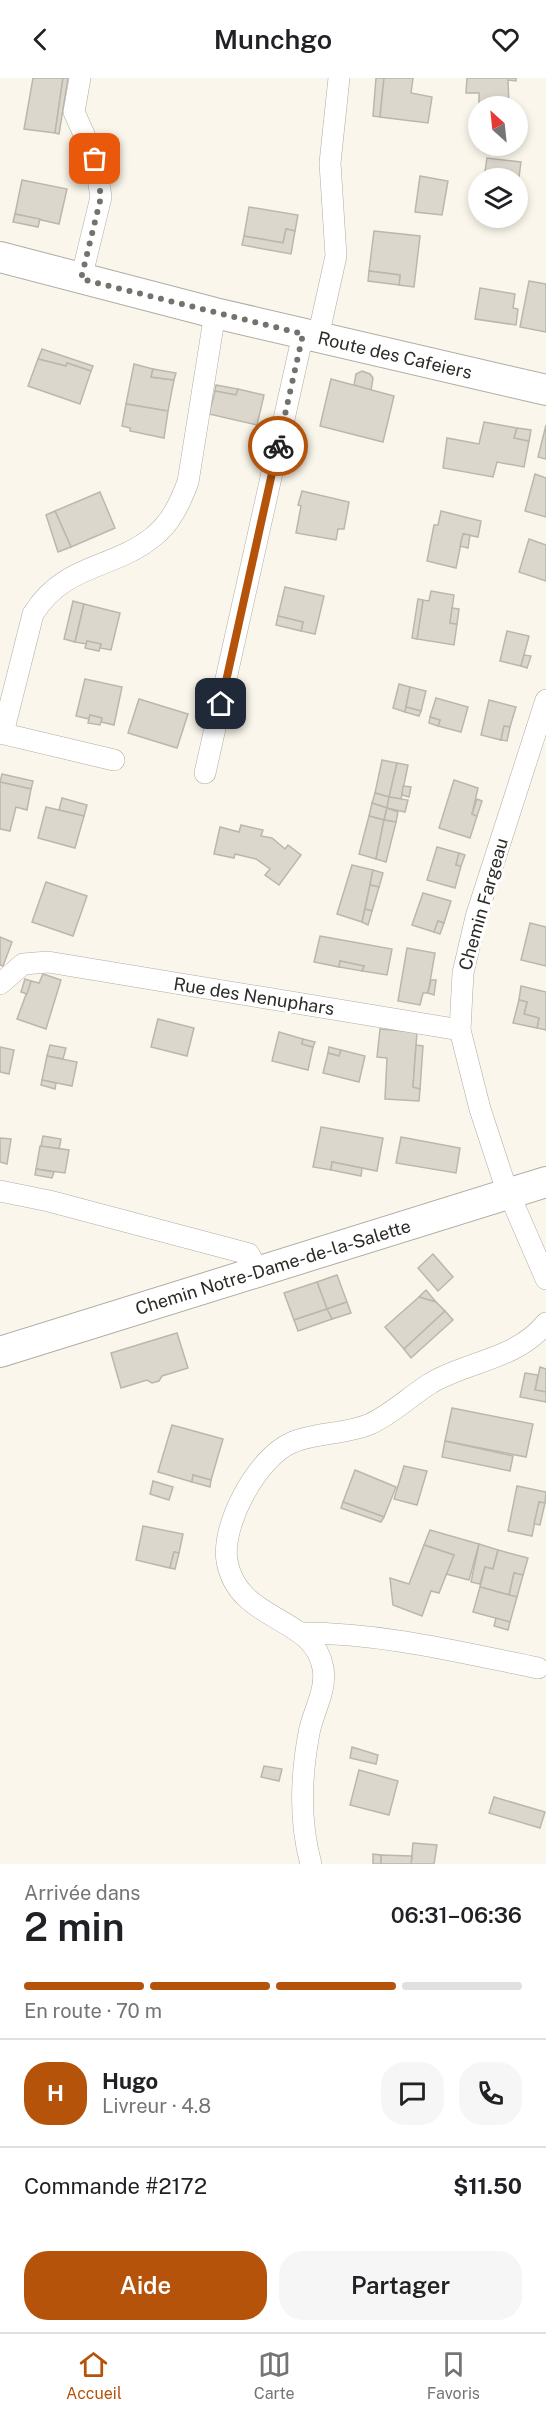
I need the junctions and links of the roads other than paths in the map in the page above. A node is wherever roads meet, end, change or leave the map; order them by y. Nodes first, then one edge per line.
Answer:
1 (80, 78) edge
2 (339, 78) edge
3 (0, 257) edge
4 (81, 279) junction
5 (215, 313) junction
6 (310, 335) junction
7 (546, 390) edge
8 (546, 700) edge
9 (1, 733) edge
10 (114, 760) dead end
11 (205, 773) dead end
12 (0, 984) edge
13 (460, 1030) junction
14 (546, 1182) edge
15 (0, 1191) edge
16 (511, 1193) junction
17 (258, 1272) junction
18 (546, 1279) edge
19 (546, 1323) edge
20 (0, 1352) edge
21 (302, 1633) junction
22 (538, 1668) dead end
23 (311, 1864) edge

1 - 4 street
2 - 6 street
3 - 4 street, Route des Cafeiers
4 - 5 street, Route des Cafeiers
5 - 6 street, Route des Cafeiers
5 - 9 street
6 - 7 street, Route des Cafeiers
6 - 11 street
8 - 13 street, Chemin Fargeau
9 - 10 street
12 - 13 street, Rue des Nenuphars
13 - 16 street, Chemin Fargeau
14 - 16 street, Chemin Notre-Dame-de-la-Salette
15 - 17 street
16 - 17 street, Chemin Notre-Dame-de-la-Salette
16 - 18 street, Chemin Fargeau
17 - 20 street, Chemin Notre-Dame-de-la-Salette
19 - 21 street
21 - 22 street
21 - 23 street

